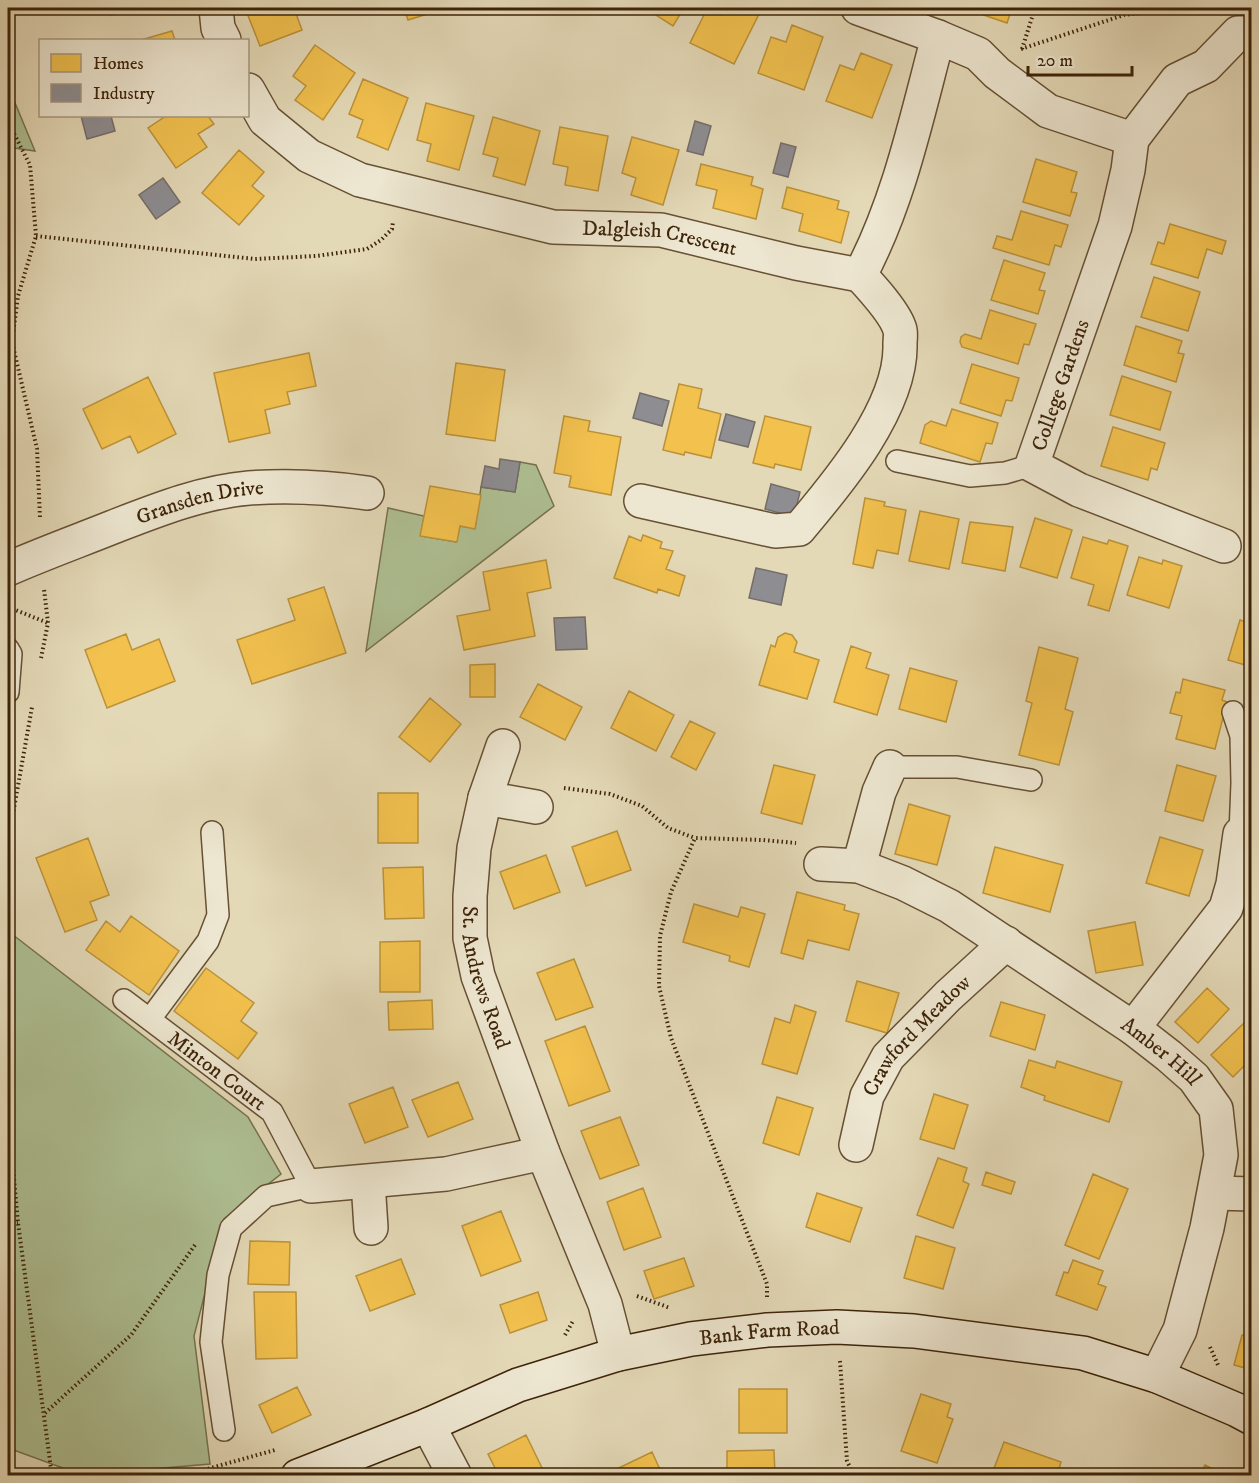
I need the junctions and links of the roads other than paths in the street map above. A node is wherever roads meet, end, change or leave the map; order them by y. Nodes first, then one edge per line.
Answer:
1 (216, 8) edge
2 (858, 8) edge
3 (1251, 33) edge
4 (938, 37) junction
5 (224, 39) edge
6 (249, 92) edge
7 (1132, 139) junction
8 (860, 275) junction
9 (897, 460) dead end
10 (1032, 465) junction
11 (367, 493) dead end
12 (641, 501) dead end
13 (1224, 546) dead end
14 (8, 569) edge
15 (8, 649) edge
16 (8, 692) edge
17 (1233, 712) dead end
18 (503, 746) dead end
19 (890, 767) joint
20 (1031, 780) dead end
21 (485, 798) junction
22 (536, 807) road end
23 (212, 832) dead end
24 (1240, 834) joint
25 (821, 864) road end
26 (859, 866) junction
27 (1006, 943) junction
28 (124, 1000) dead end
29 (150, 1019) junction
30 (1133, 1028) junction
31 (856, 1145) dead end
32 (543, 1153) junction
33 (368, 1182) junction
34 (311, 1186) junction
35 (1215, 1193) junction
36 (1251, 1194) edge
37 (371, 1228) dead end
38 (618, 1354) junction
39 (1157, 1376) junction
40 (1251, 1418) edge
41 (428, 1425) junction
42 (224, 1430) dead end
43 (298, 1476) edge
44 (456, 1476) edge

1 - 5 street
2 - 4 street
3 - 7 street
4 - 7 street
4 - 8 street
6 - 8 street, Dalgleish Crescent
7 - 10 street, College Gardens
8 - 12 street
9 - 10 lane
10 - 13 street, College Gardens
11 - 14 street, Gransden Drive
15 - 16 lane
17 - 24 lane
18 - 21 street, St. Andrews Road
19 - 20 lane
19 - 26 street
21 - 22 street
21 - 32 street, St. Andrews Road
23 - 29 lane
24 - 30 street
25 - 26 street, Amber Hill
26 - 27 street, Amber Hill
27 - 30 street, Amber Hill
27 - 31 street, Crawford Meadow
28 - 29 lane, Minton Court
29 - 34 lane, Minton Court
30 - 35 street, Amber Hill
32 - 33 street
32 - 38 street, St. Andrews Road
33 - 34 street
33 - 37 street
34 - 42 lane
35 - 36 street
35 - 39 street, Amber Hill
38 - 39 street, Bank Farm Road
38 - 41 street, Bank Farm Road
39 - 40 street, Bank Farm Road
41 - 43 street, Bank Farm Road
41 - 44 street

